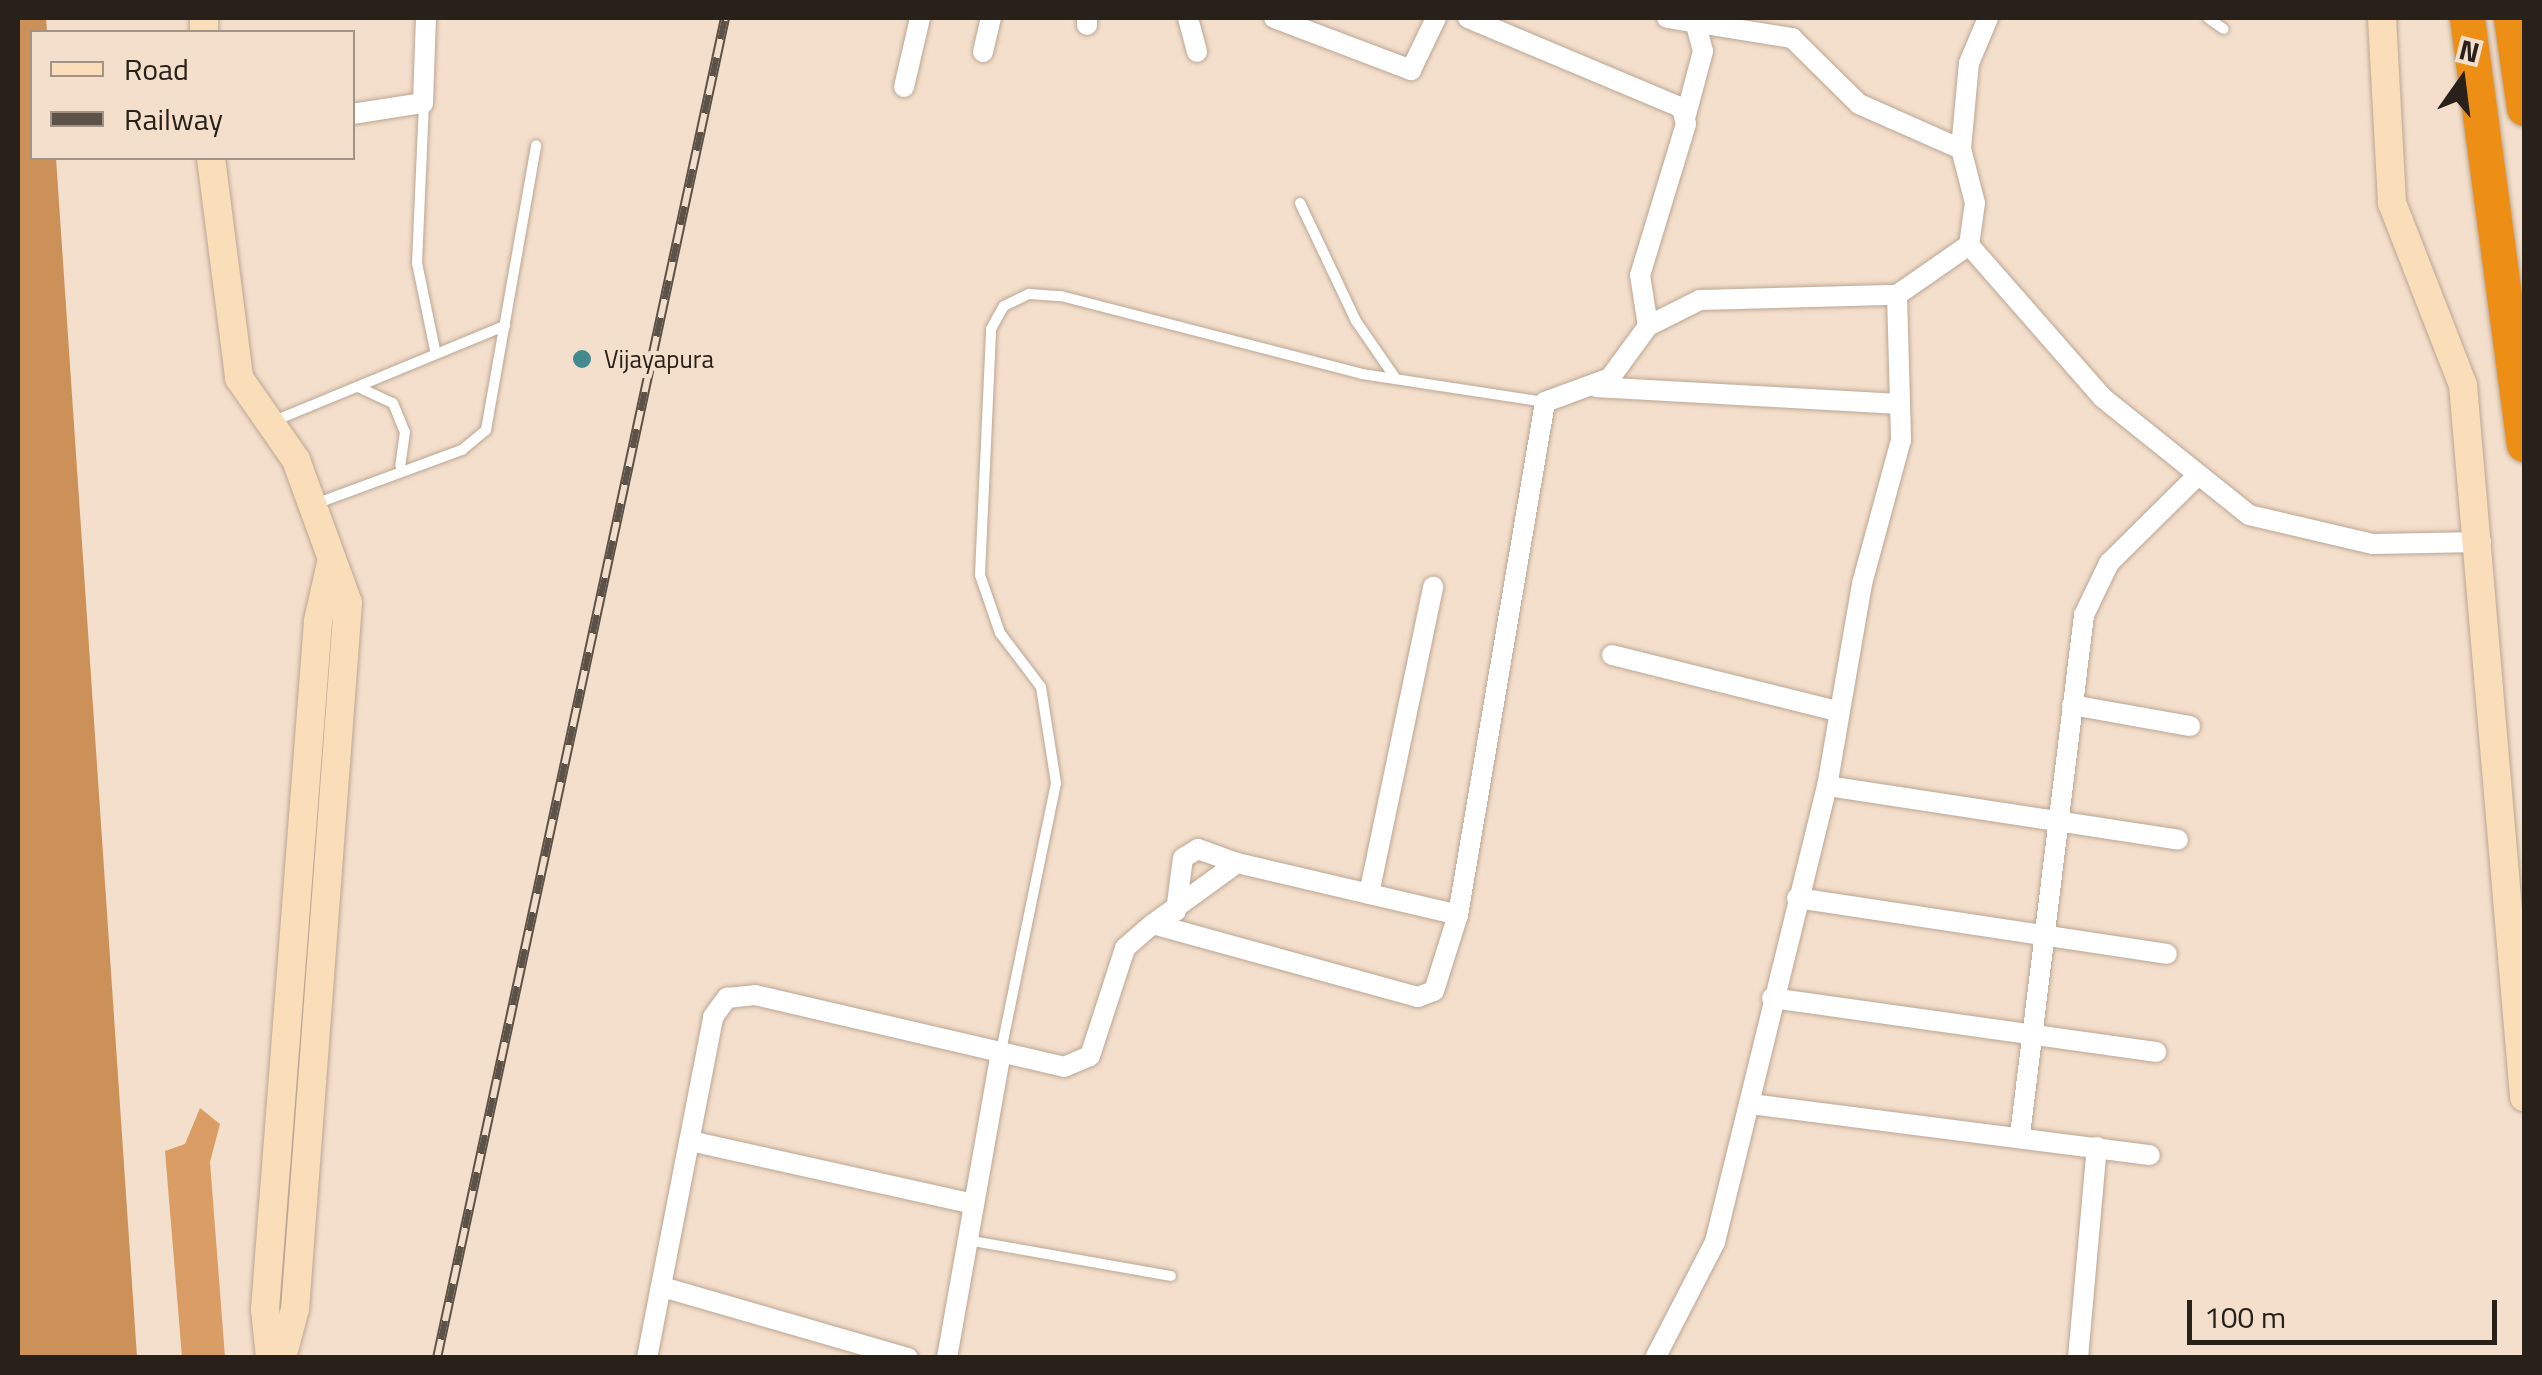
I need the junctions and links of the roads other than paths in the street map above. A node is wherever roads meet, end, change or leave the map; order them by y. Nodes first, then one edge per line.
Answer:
1 (426, 18) edge
2 (920, 18) edge
3 (991, 18) edge
4 (1188, 18) edge
5 (1274, 18) edge
6 (1436, 18) edge
7 (1468, 18) edge
8 (1667, 18) edge
9 (1988, 18) edge
10 (2208, 18) edge
11 (2382, 18) edge
12 (2467, 18) edge
13 (2511, 18) edge
14 (1695, 21) junction
15 (2224, 29) dead end
16 (984, 52) dead end
17 (1197, 52) dead end
18 (904, 87) dead end
19 (424, 103) junction
20 (2524, 108) edge
21 (355, 114) edge
22 (1686, 115) junction
23 (536, 145) dead end
24 (1961, 149) junction
25 (210, 160) edge
26 (1300, 203) dead end
27 (1969, 245) junction
28 (1897, 295) junction
29 (505, 326) junction
30 (1648, 326) junction
31 (434, 350) junction
32 (1396, 378) junction
33 (1594, 386) junction
34 (358, 387) junction
35 (1545, 402) junction
36 (1899, 404) junction
37 (273, 422) junction
38 (2524, 444) edge
39 (400, 466) junction
40 (2194, 479) junction
41 (311, 506) junction
42 (2481, 542) junction
43 (330, 563) junction
44 (1433, 587) dead end
45 (1612, 655) dead end
46 (2072, 704) junction
47 (1836, 711) junction
48 (2190, 726) dead end
49 (1827, 786) junction
50 (2054, 822) junction
51 (2178, 840) dead end
52 (1237, 863) junction
53 (1369, 894) junction
54 (1797, 898) junction
55 (1174, 906) junction
56 (1458, 915) junction
57 (1153, 924) junction
58 (1184, 932) junction
59 (2040, 936) junction
60 (2166, 954) dead end
61 (1772, 998) junction
62 (2030, 1036) junction
63 (1002, 1051) junction
64 (2156, 1052) dead end
65 (2524, 1097) edge
66 (1751, 1104) junction
67 (2020, 1135) junction
68 (690, 1141) junction
69 (2097, 1146) junction
70 (2150, 1155) dead end
71 (974, 1204) junction
72 (968, 1240) junction
73 (1171, 1276) dead end
74 (662, 1287) junction
75 (270, 1358) edge
76 (282, 1358) edge
77 (647, 1358) edge
78 (908, 1358) edge
79 (946, 1358) edge
80 (1655, 1358) edge
81 (2078, 1358) edge

1 - 19 street
2 - 18 street
3 - 16 street
4 - 17 street
5 - 6 street
7 - 22 street
8 - 14 street
9 - 24 street
10 - 15 lane
11 - 42 street
12 - 38 highway
13 - 20 highway
14 - 22 street
14 - 24 street
19 - 21 street
19 - 31 lane
22 - 30 street
23 - 29 lane
24 - 27 street
25 - 37 street
26 - 32 lane
27 - 28 street
27 - 40 street
28 - 30 street
28 - 36 street
29 - 31 lane
29 - 39 lane
30 - 33 street
31 - 34 lane
32 - 35 lane
32 - 63 lane
33 - 35 street
33 - 36 street
34 - 37 lane
34 - 39 lane
35 - 56 street
36 - 47 street
37 - 41 street
39 - 41 lane
40 - 42 street
40 - 46 street
41 - 43 street
42 - 65 street
43 - 75 street
43 - 76 street
44 - 53 street
45 - 47 street
46 - 48 street
46 - 50 street
47 - 49 street
49 - 50 street
49 - 54 street
50 - 51 street
50 - 59 street
52 - 53 street
52 - 55 street
52 - 55 street
53 - 56 street
54 - 59 street
54 - 61 street
55 - 57 street
55 - 58 street
56 - 58 street
57 - 58 street
57 - 63 street
59 - 60 street
59 - 62 street
61 - 62 street
61 - 66 street
62 - 64 street
62 - 67 street
63 - 68 street
63 - 71 street
66 - 67 street
66 - 80 street
67 - 69 street
68 - 71 street
68 - 74 street
69 - 70 street
69 - 81 street
71 - 72 street
72 - 73 lane
72 - 79 street
74 - 77 street
74 - 78 street

